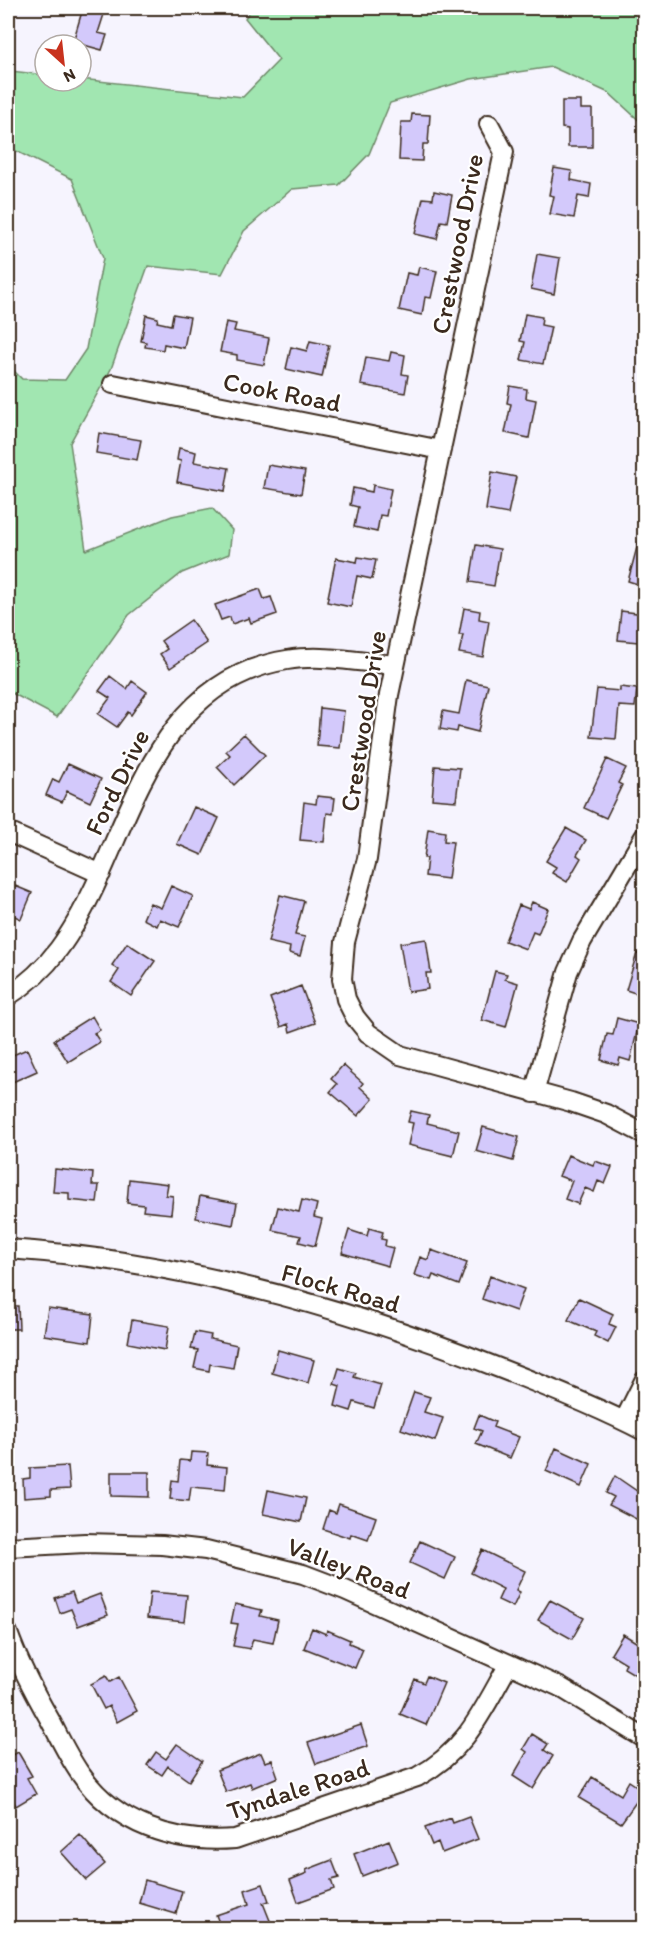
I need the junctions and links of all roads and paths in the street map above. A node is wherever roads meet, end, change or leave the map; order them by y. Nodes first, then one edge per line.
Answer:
1 (489, 124) dead end
2 (112, 384) dead end
3 (441, 450) junction
4 (395, 665) junction
5 (8, 832) edge
6 (645, 837) edge
7 (101, 874) junction
8 (8, 996) edge
9 (534, 1093) junction
10 (645, 1134) edge
11 (8, 1249) edge
12 (645, 1381) edge
13 (624, 1421) junction
14 (645, 1431) edge
15 (8, 1547) edge
16 (8, 1634) edge
17 (509, 1664) junction
18 (645, 1738) edge

1 - 3 street, Crestwood Drive
2 - 3 street, Cook Road
3 - 4 street, Crestwood Drive
4 - 7 street, Ford Drive
4 - 9 street, Crestwood Drive
5 - 7 street
6 - 9 street
7 - 8 street, Ford Drive
9 - 10 street, Crestwood Drive
11 - 13 street, Flock Road
12 - 13 street
13 - 14 street, Flock Road
15 - 17 street, Valley Road
16 - 17 street, Tyndale Road
17 - 18 street, Valley Road

